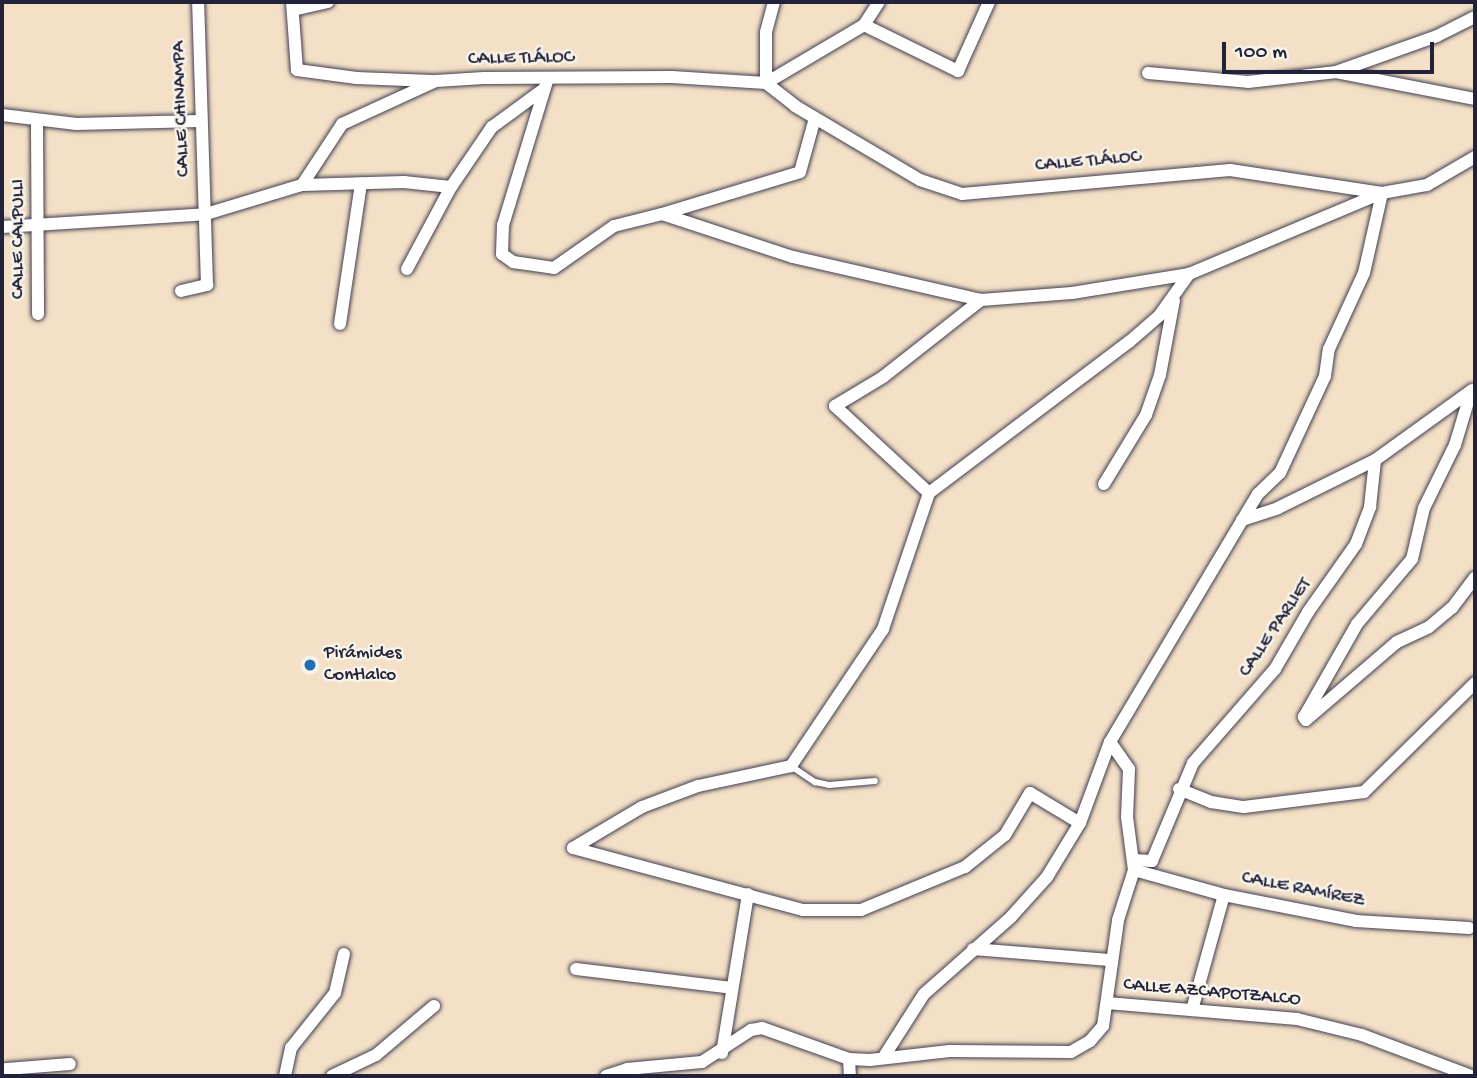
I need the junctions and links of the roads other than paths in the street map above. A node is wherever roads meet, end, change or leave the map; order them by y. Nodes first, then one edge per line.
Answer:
1 (198, 2) edge
2 (328, 2) edge
3 (774, 2) edge
4 (879, 2) edge
5 (989, 2) edge
6 (292, 6) edge
7 (1475, 17) edge
8 (863, 24) junction
9 (1336, 72) junction
10 (1148, 73) dead end
11 (436, 81) junction
12 (546, 83) junction
13 (766, 83) junction
14 (1475, 99) edge
15 (2, 115) edge
16 (815, 118) junction
17 (37, 121) junction
18 (200, 121) junction
19 (1475, 157) edge
20 (361, 184) junction
21 (302, 185) junction
22 (451, 187) junction
23 (1382, 193) junction
24 (206, 214) junction
25 (662, 214) junction
26 (40, 222) junction
27 (2, 227) edge
28 (407, 269) dead end
29 (1189, 274) junction
30 (181, 291) dead end
31 (1175, 296) junction
32 (981, 300) junction
33 (38, 314) dead end
34 (340, 324) dead end
35 (1473, 389) edge
36 (1375, 460) junction
37 (1104, 484) dead end
38 (929, 493) junction
39 (1242, 520) junction
40 (1475, 579) edge
41 (1475, 683) edge
42 (1111, 742) junction
43 (791, 766) junction
44 (875, 782) dead end
45 (1179, 789) junction
46 (1080, 823) junction
47 (1134, 865) junction
48 (748, 894) junction
49 (1224, 895) junction
50 (1469, 928) dead end
51 (973, 949) junction
52 (344, 954) dead end
53 (1111, 960) junction
54 (576, 969) dead end
55 (732, 988) junction
56 (1107, 1003) junction
57 (434, 1006) dead end
58 (1192, 1010) junction
59 (722, 1053) junction
60 (886, 1055) junction
61 (849, 1059) junction
62 (70, 1065) dead end
63 (1435, 1070) edge
64 (7, 1073) edge
65 (285, 1076) edge
66 (332, 1076) edge
67 (606, 1076) edge
68 (850, 1076) edge
69 (1471, 1076) edge

1 - 18 street, CALLE CHINAMPA
2 - 6 street
3 - 13 street
4 - 8 street
5 - 8 street
6 - 11 street
7 - 9 street
8 - 13 street
9 - 10 street
9 - 14 street
11 - 12 street, CALLE TLÁLOC
11 - 21 street, CALLE TLÁLOC
12 - 13 street, CALLE TLÁLOC
12 - 22 street
12 - 25 street
13 - 16 street, CALLE TLÁLOC
15 - 17 street
16 - 23 street, CALLE TLÁLOC
16 - 25 street
17 - 18 street
17 - 26 street, CALLE CALPULLI
18 - 24 street, CALLE CHINAMPA
19 - 23 street
20 - 21 street
20 - 22 street
20 - 34 street
21 - 24 street
22 - 28 street
23 - 29 street
23 - 39 street
24 - 26 street
24 - 30 street, CALLE CHINAMPA
25 - 32 street
26 - 27 street
26 - 33 street, CALLE CALPULLI
29 - 31 street
29 - 32 street
31 - 37 street
31 - 38 street
32 - 38 street
35 - 36 street
35 - 40 street
36 - 39 street
36 - 45 street, CALLE PARLIET
38 - 43 street
39 - 42 street
41 - 45 street
42 - 46 street
42 - 47 street
43 - 44 lane
43 - 48 street
45 - 47 street, CALLE PARLIET
46 - 48 street
46 - 51 street
47 - 49 street, CALLE RAMÍREZ
47 - 53 street
48 - 55 street
49 - 50 street, CALLE RAMÍREZ
49 - 58 street
51 - 53 street
51 - 60 street
52 - 65 street
53 - 56 street
54 - 55 street
55 - 59 street
56 - 58 street, CALLE AZCAPOTZALCO
56 - 60 street
57 - 66 street
58 - 63 street, CALLE AZCAPOTZALCO
59 - 61 street
59 - 67 street
60 - 61 street
61 - 68 street
62 - 64 street
63 - 69 street, CALLE AZCAPOTZALCO

